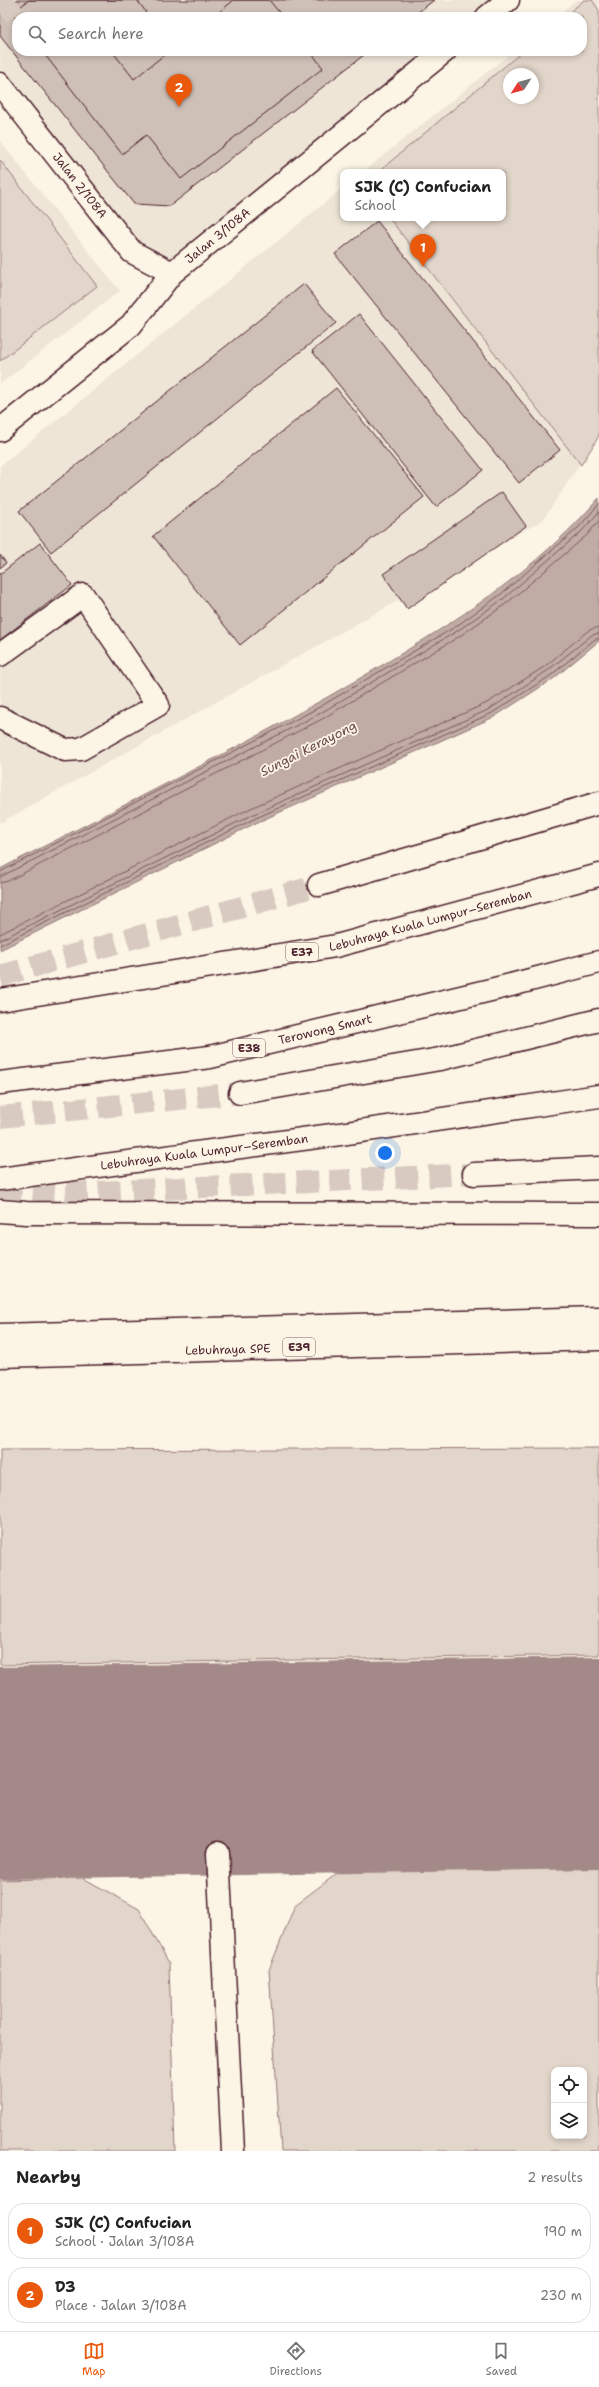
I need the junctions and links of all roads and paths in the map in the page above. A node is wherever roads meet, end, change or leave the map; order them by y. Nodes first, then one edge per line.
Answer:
1 (508, 0) edge
2 (493, 12) edge
3 (439, 56) edge
4 (0, 84) edge
5 (172, 273) junction
6 (0, 430) edge
7 (0, 655) edge
8 (0, 718) edge
9 (599, 803) edge
10 (599, 875) edge
11 (319, 885) tunnel mouth
12 (599, 962) edge
13 (0, 1000) edge
14 (599, 1020) edge
15 (0, 1084) edge
16 (240, 1093) tunnel mouth
17 (599, 1096) edge
18 (599, 1168) edge
19 (474, 1174) tunnel mouth
20 (0, 1179) edge
21 (0, 1211) edge
22 (599, 1214) edge
23 (599, 1318) edge
24 (0, 1335) edge
25 (599, 1339) edge
26 (0, 1356) edge
27 (218, 1853) dead end
28 (233, 2151) edge

1 - 2 main road
3 - 5 main road, Jalan 3/108A
4 - 5 main road, Jalan 2/108A
5 - 6 main road, Jalan 3/108A
7 - 8 main road
9 - 11 main road
10 - 13 main road, Lebuhraya Kuala Lumpur–Seremban / E37
12 - 15 main road, Terowong Smart / E38
14 - 16 main road
17 - 20 main road, Lebuhraya Kuala Lumpur–Seremban
18 - 19 main road
21 - 22 main road
23 - 24 main road, Lebuhraya SPE / E39
25 - 26 main road, Lebuhraya SPE / E39
27 - 28 main road

